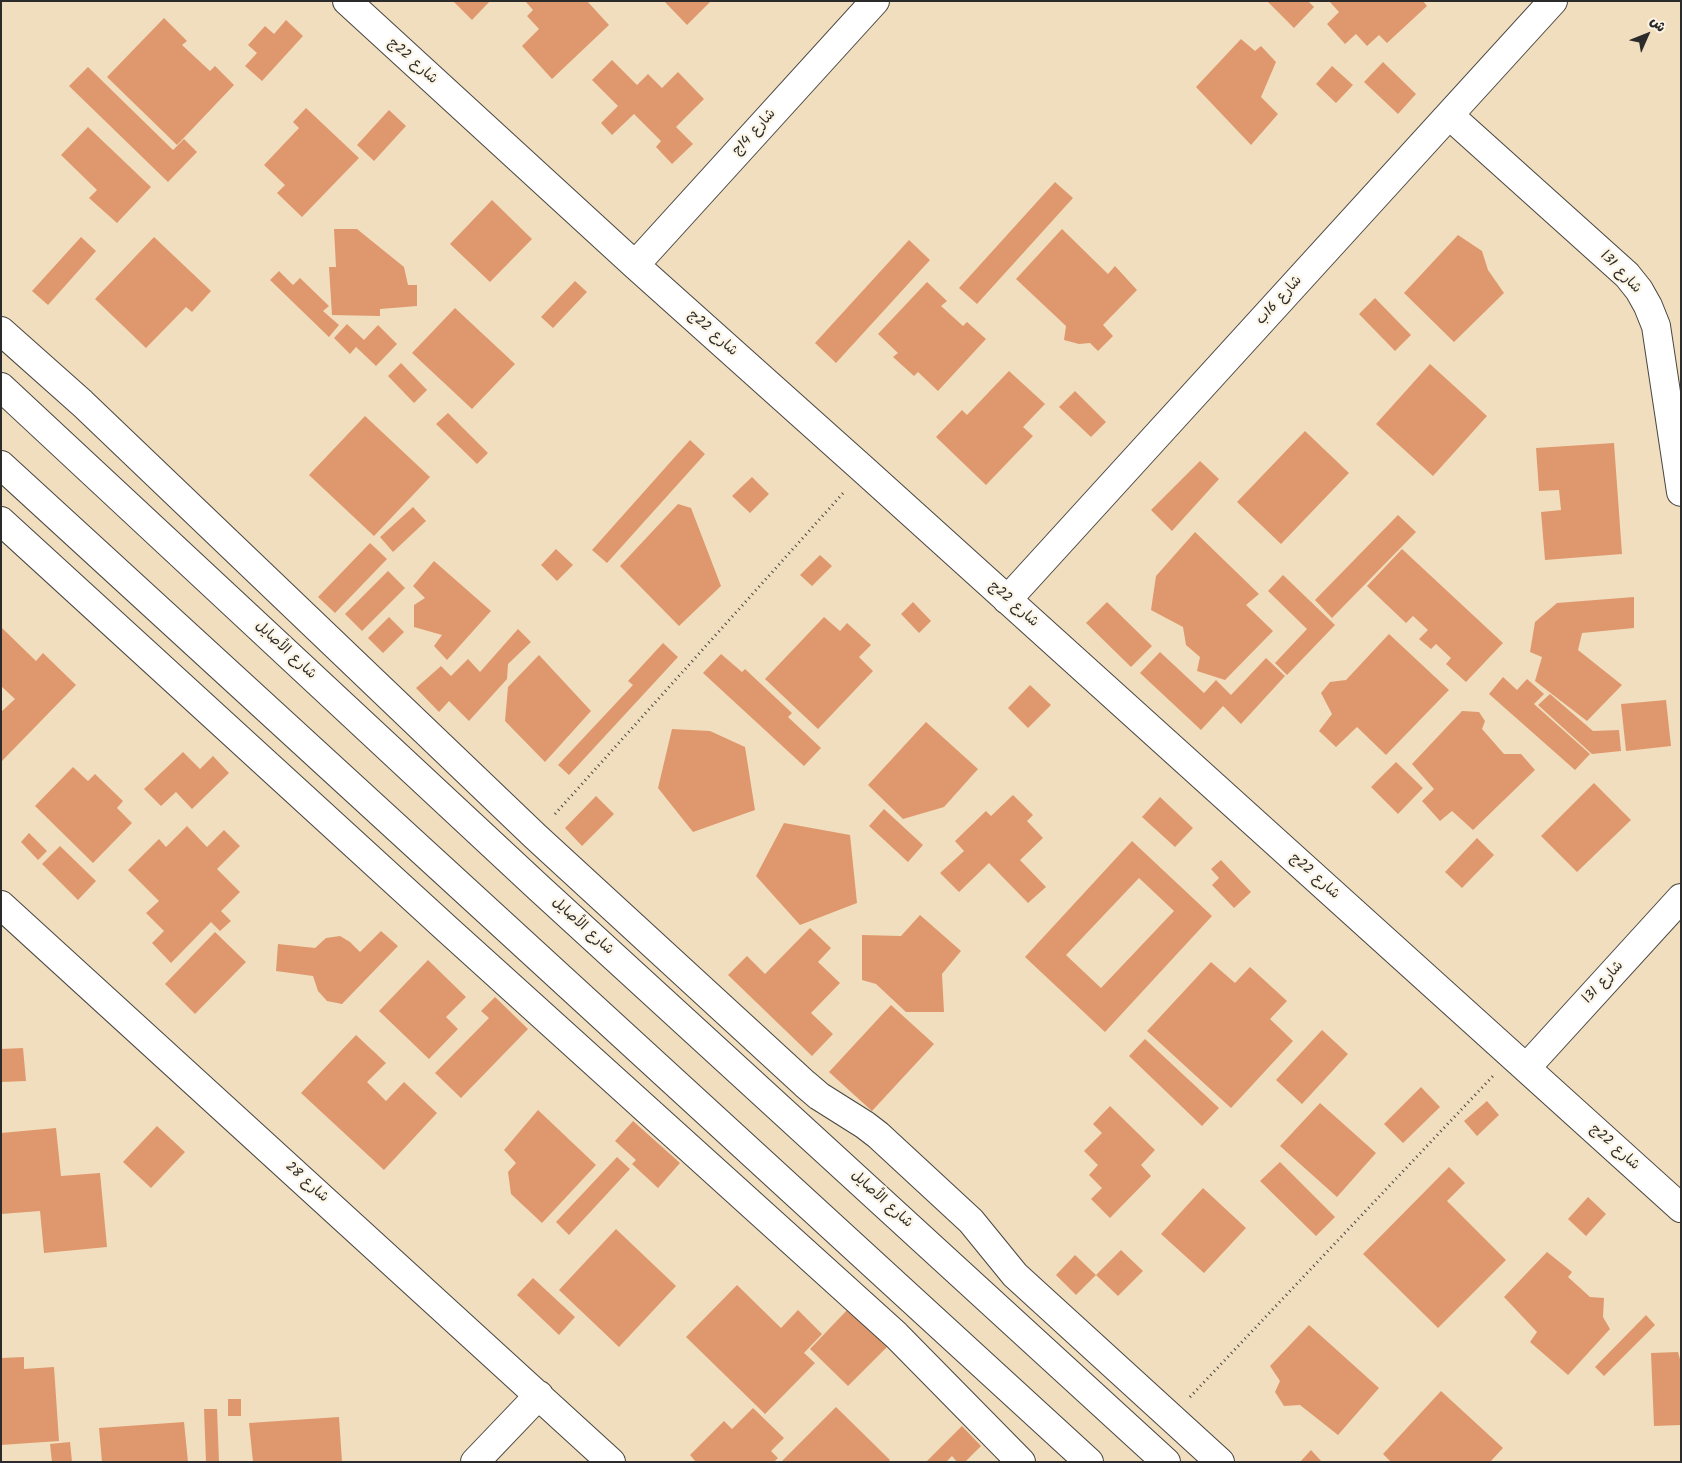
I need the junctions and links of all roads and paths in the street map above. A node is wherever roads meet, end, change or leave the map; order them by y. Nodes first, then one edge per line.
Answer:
1 (347, 1) edge
2 (875, 1) edge
3 (1553, 1) edge
4 (1449, 115) junction
5 (635, 265) junction
6 (4, 339) edge
7 (1, 387) edge
8 (1, 465) edge
9 (864, 470) junction
10 (1681, 492) edge
11 (1, 522) edge
12 (1007, 600) junction
13 (535, 836) junction
14 (1681, 898) edge
15 (5, 915) edge
16 (658, 949) junction
17 (635, 975) junction
18 (1519, 1062) junction
19 (745, 1146) junction
20 (719, 1175) junction
21 (1681, 1208) edge
22 (539, 1395) junction
23 (1171, 1417) junction
24 (475, 1462) edge
25 (611, 1462) edge
26 (1021, 1462) edge
27 (1089, 1462) edge
28 (1166, 1462) edge
29 (1220, 1462) edge

1 - 5 street, شارع 22ج
2 - 5 street, شارع 14ج
3 - 4 street, شارع 16ب
4 - 10 street, شارع 31ا
4 - 12 street, شارع 16ب
5 - 9 street, شارع 22ج
6 - 13 street
7 - 17 street, شارع الأصايل
8 - 19 street
9 - 12 street, شارع 22ج
9 - 13 path
11 - 20 street
12 - 18 street, شارع 22ج
13 - 16 street
14 - 18 street, شارع 31ا
15 - 22 street, شارع 28
16 - 17 street
16 - 23 street
17 - 28 street, شارع الأصايل
18 - 21 street, شارع 22ج
18 - 23 path
19 - 20 street
19 - 27 street
20 - 26 street
22 - 24 street
22 - 25 street, شارع 28
23 - 29 street

